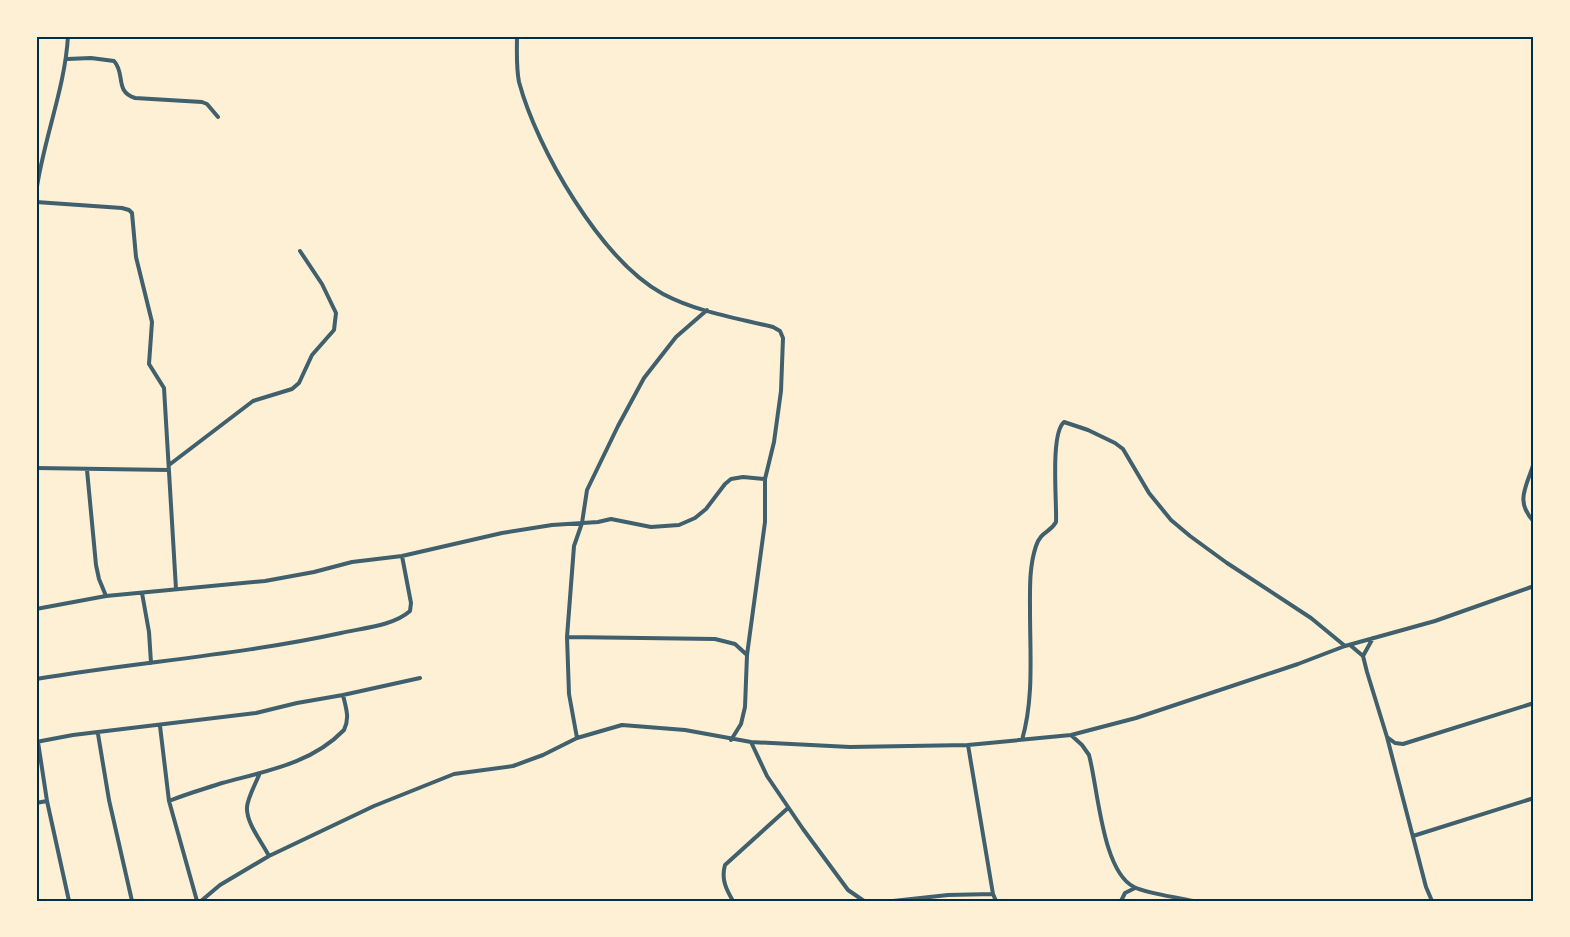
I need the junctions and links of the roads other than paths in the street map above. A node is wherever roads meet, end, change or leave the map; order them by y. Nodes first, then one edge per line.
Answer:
1 (68, 36) edge
2 (517, 36) edge
3 (67, 59) junction
4 (218, 117) dead end
5 (36, 193) edge
6 (36, 202) edge
7 (300, 251) dead end
8 (707, 310) junction
9 (1534, 462) edge
10 (36, 468) edge
11 (169, 468) junction
12 (87, 470) junction
13 (765, 479) junction
14 (1534, 522) edge
15 (582, 524) junction
16 (402, 556) junction
17 (1534, 586) edge
18 (176, 589) junction
19 (142, 593) junction
20 (106, 596) junction
21 (36, 609) edge
22 (567, 638) junction
23 (1373, 638) junction
24 (1348, 646) junction
25 (747, 655) junction
26 (1363, 656) junction
27 (151, 663) junction
28 (420, 678) dead end
29 (36, 679) edge
30 (343, 695) junction
31 (1534, 704) edge
32 (160, 726) junction
33 (98, 734) junction
34 (1071, 735) junction
35 (1387, 737) junction
36 (577, 738) junction
37 (731, 740) junction
38 (1022, 740) junction
39 (37, 742) edge
40 (751, 742) junction
41 (968, 745) junction
42 (259, 775) junction
43 (1534, 798) edge
44 (47, 801) junction
45 (169, 801) junction
46 (36, 803) edge
47 (788, 808) junction
48 (1413, 836) junction
49 (269, 856) junction
50 (1135, 888) junction
51 (993, 894) junction
52 (856, 899) edge
53 (1430, 900) edge
54 (69, 901) edge
55 (132, 901) edge
56 (199, 901) edge
57 (733, 901) edge
58 (864, 901) edge
59 (893, 901) edge
60 (996, 901) edge
61 (1121, 901) edge
62 (1193, 901) edge

1 - 3 street
2 - 8 street
3 - 4 street
3 - 5 street
6 - 11 street
7 - 11 street
8 - 13 street
8 - 15 street
9 - 14 street
10 - 12 street
11 - 12 street
11 - 18 street
12 - 20 street
13 - 15 street
13 - 25 street
15 - 16 street
15 - 22 street
16 - 18 street
16 - 27 street
17 - 23 street
18 - 19 street
19 - 20 street
19 - 27 street
20 - 21 street
22 - 25 street
22 - 36 street
23 - 24 street
23 - 26 street
24 - 26 street
24 - 34 street
24 - 38 street
25 - 37 street
26 - 35 street
27 - 29 street
28 - 30 street
30 - 32 street
30 - 42 street
31 - 35 street
32 - 33 street
32 - 45 street
33 - 39 street
33 - 55 street
34 - 38 street
34 - 50 street
35 - 48 street
36 - 37 street
36 - 49 street
37 - 40 street
38 - 41 street
39 - 44 street
40 - 41 street
40 - 47 street
41 - 51 street
42 - 45 street
42 - 49 street
43 - 48 street
44 - 46 street
44 - 54 street
45 - 56 street
47 - 52 street
47 - 57 street
48 - 53 street
49 - 56 street
50 - 61 street
50 - 62 street
51 - 59 street
51 - 60 street
52 - 58 street

